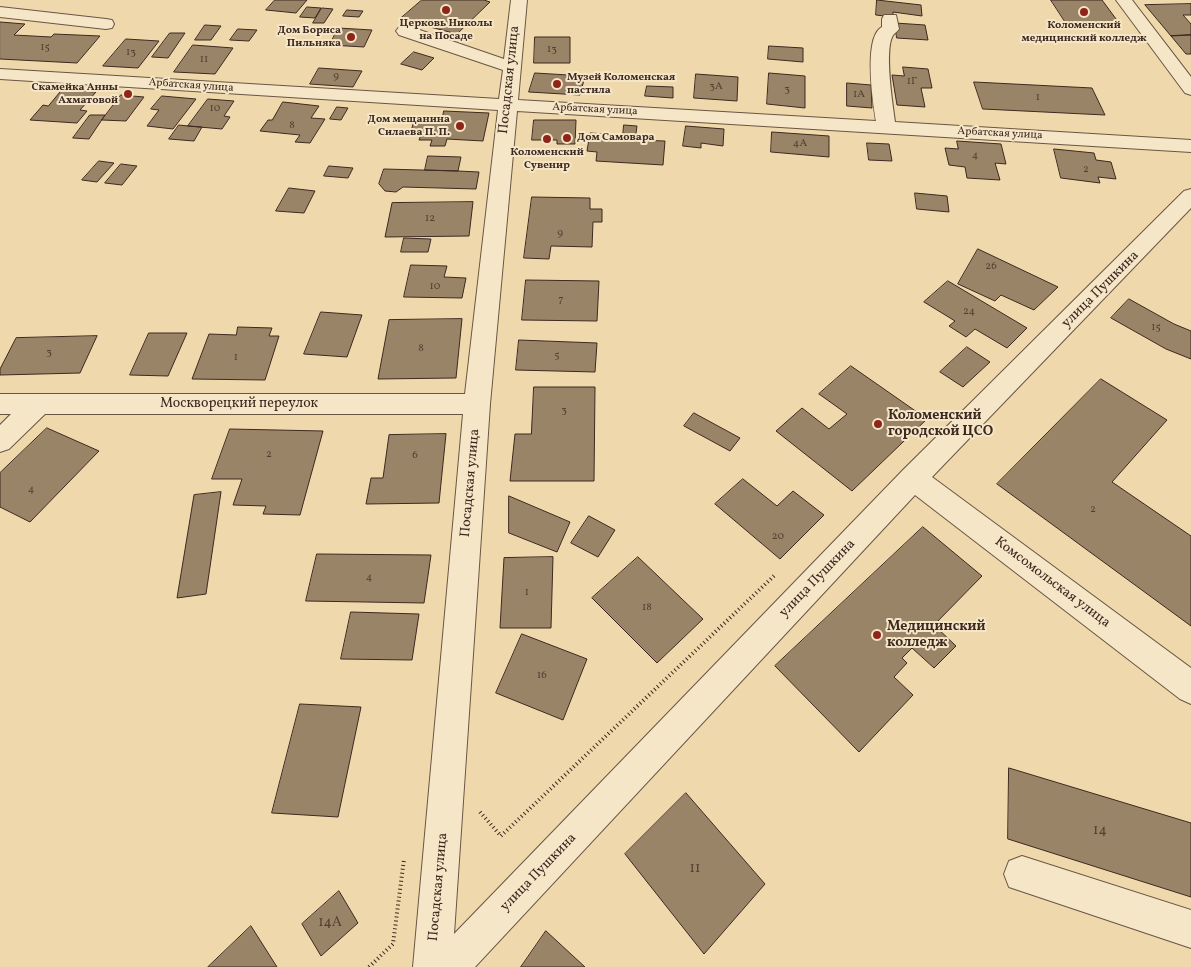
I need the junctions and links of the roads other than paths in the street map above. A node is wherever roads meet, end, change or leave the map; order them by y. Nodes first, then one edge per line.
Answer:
1 (520, 0) edge
2 (1124, 0) edge
3 (0, 12) edge
4 (890, 19) dead end
5 (106, 24) dead end
6 (405, 31) dead end
7 (1167, 56) junction
8 (1191, 64) edge
9 (511, 67) junction
10 (0, 74) edge
11 (1191, 89) edge
12 (507, 105) junction
13 (886, 127) junction
14 (1191, 146) edge
15 (1182, 207) edge
16 (0, 404) edge
17 (39, 404) junction
18 (477, 404) junction
19 (0, 441) edge
20 (913, 478) junction
21 (1191, 688) edge
22 (1022, 874) dead end
23 (1191, 929) edge
24 (432, 967) edge
25 (449, 967) edge

1 - 9 street, Посадская улица
2 - 7 street
3 - 5 street
4 - 13 street
6 - 9 street
7 - 8 street
7 - 11 street
9 - 12 street, Посадская улица
10 - 12 street, Арбатская улица
12 - 13 street, Арбатская улица
12 - 18 street, Посадская улица
13 - 14 street, Арбатская улица
15 - 20 street, улица Пушкина
16 - 17 street, Москворецкий переулок
17 - 18 street, Москворецкий переулок
17 - 19 street
18 - 24 street, Посадская улица
20 - 21 street, Комсомольская улица
20 - 25 street, улица Пушкина
22 - 23 street

